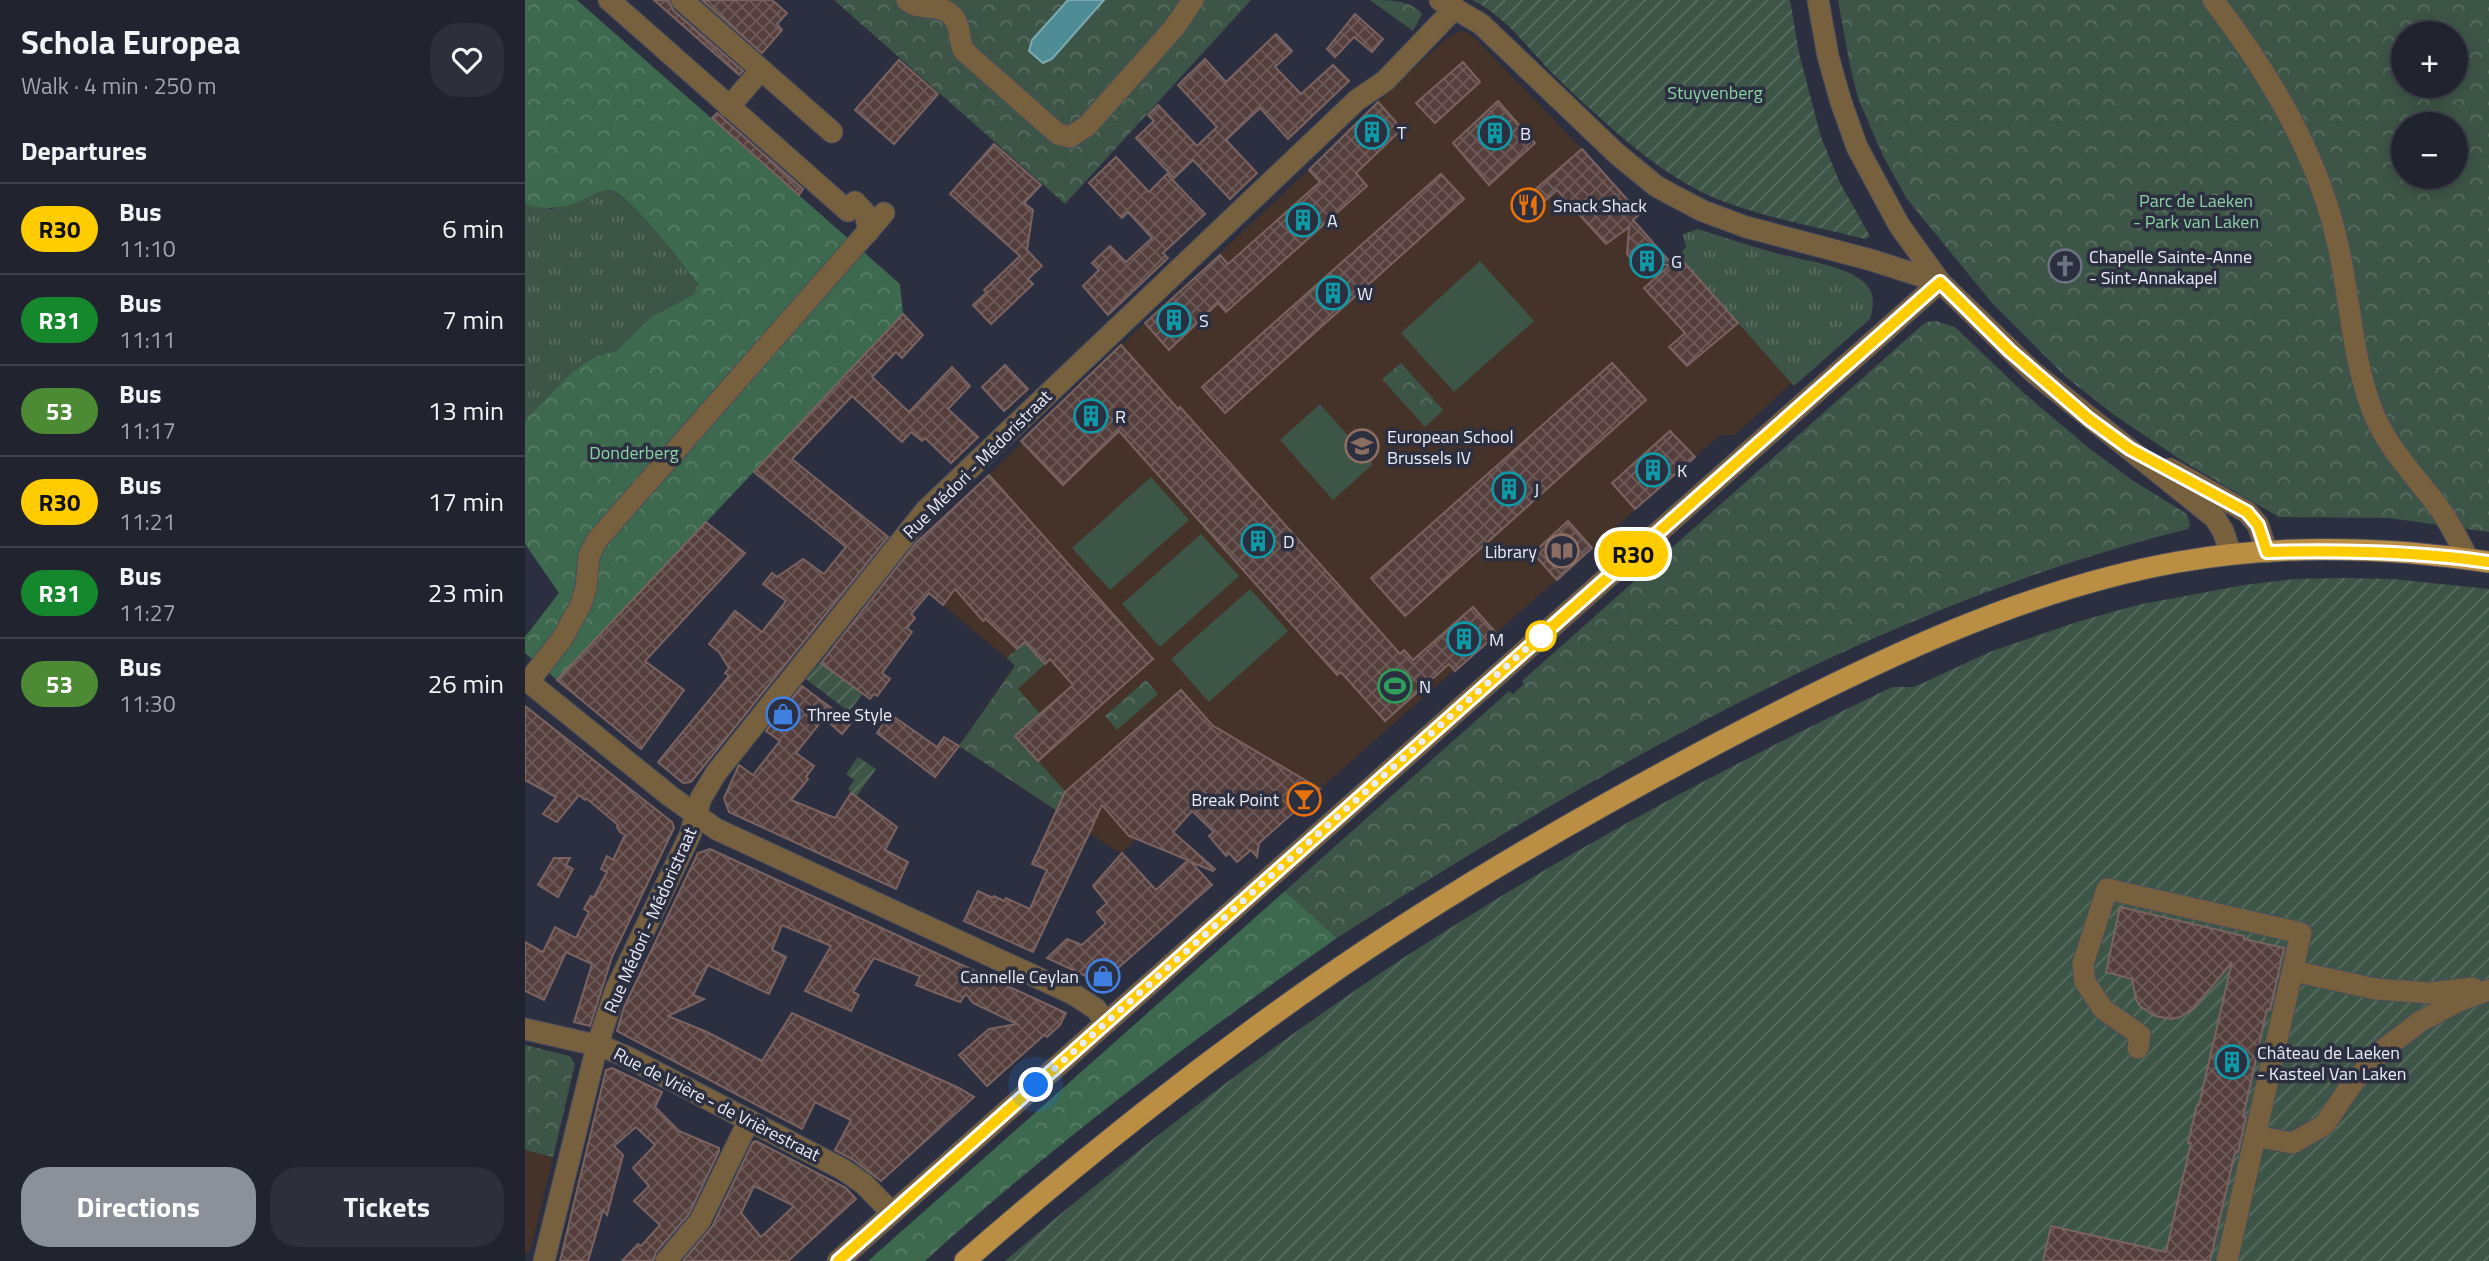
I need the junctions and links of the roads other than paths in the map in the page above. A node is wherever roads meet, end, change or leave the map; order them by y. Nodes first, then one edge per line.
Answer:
1 (609, 0) edge
2 (682, 0) edge
3 (907, 0) edge
4 (1193, 0) edge
5 (1818, 0) edge
6 (2213, 0) edge
7 (1447, 4) edge
8 (761, 70) junction
9 (729, 107) junction
10 (832, 132) dead end
11 (884, 213) dead end
12 (869, 231) junction
13 (1940, 282) junction
14 (2130, 449) junction
15 (2267, 552) junction
16 (2231, 554) junction
17 (2479, 560) edge
18 (526, 680) edge
19 (696, 816) junction
20 (2293, 971) junction
21 (2489, 988) edge
22 (1106, 1023) junction
23 (525, 1029) edge
24 (597, 1046) junction
25 (2138, 1048) dead end
26 (749, 1120) junction
27 (2255, 1136) junction
28 (892, 1213) junction
29 (544, 1261) edge
30 (666, 1261) edge
31 (838, 1261) edge
32 (965, 1261) edge
33 (2227, 1261) edge

1 - 9 street
2 - 8 street
3 - 4 street
5 - 13 street
6 - 17 street
7 - 13 street
7 - 19 street, Rue Médori - Médoristraat
8 - 9 street
8 - 10 street
9 - 12 street
11 - 12 street
12 - 18 street
13 - 14 street
13 - 22 street
14 - 15 street
14 - 16 street
15 - 16 main road
15 - 17 main road
16 - 32 main road
18 - 19 street
19 - 22 street
19 - 24 street, Rue Médori - Médoristraat
20 - 21 street
20 - 25 street
20 - 27 street
21 - 27 street
22 - 28 street
23 - 24 street, Rue de Vrière - de Vrièrestraat
24 - 26 street, Rue de Vrière - de Vrièrestraat
24 - 29 street, Rue Médori - Médoristraat
26 - 28 street, Rue de Vrière - de Vrièrestraat
26 - 30 street
27 - 33 street
28 - 31 street

